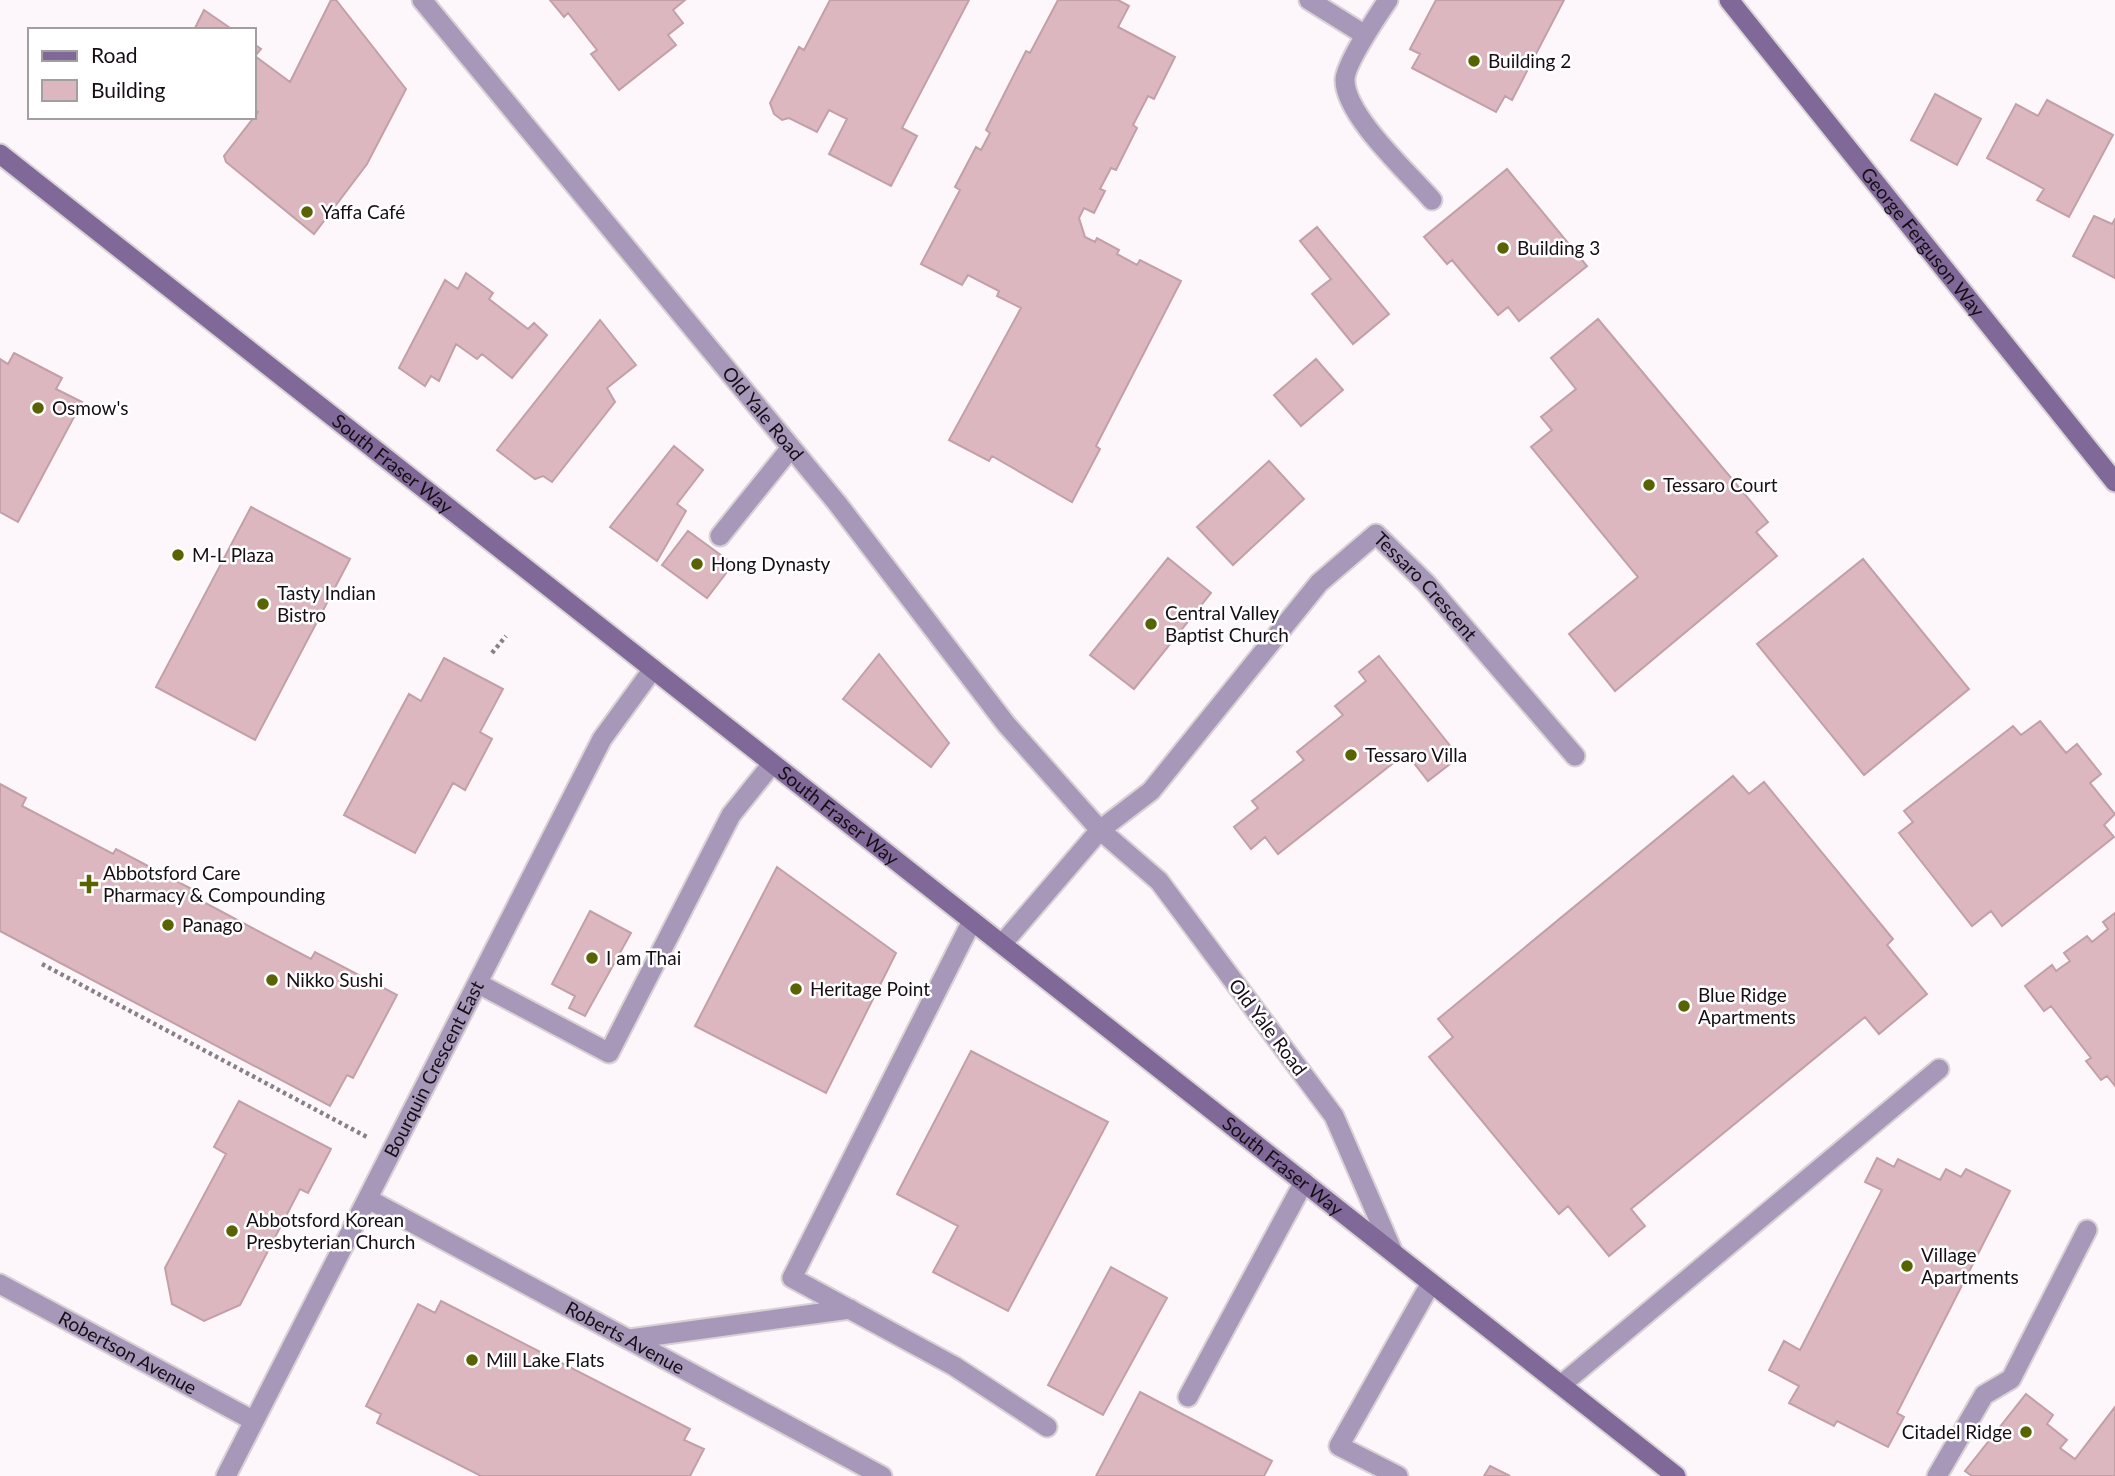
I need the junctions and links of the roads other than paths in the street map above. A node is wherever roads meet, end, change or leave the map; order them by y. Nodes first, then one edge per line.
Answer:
1 (422, 0) edge
2 (1309, 0) edge
3 (1388, 0) edge
4 (1729, 0) edge
5 (1365, 35) junction
6 (0, 154) edge
7 (1432, 200) dead end
8 (790, 449) junction
9 (2115, 482) edge
10 (720, 536) dead end
11 (653, 669) junction
12 (1575, 756) dead end
13 (772, 764) junction
14 (1100, 830) junction
15 (972, 921) junction
16 (1003, 943) junction
17 (479, 984) junction
18 (1939, 1069) dead end
19 (1304, 1182) junction
20 (368, 1199) junction
21 (2087, 1230) dead end
22 (1393, 1252) junction
23 (1431, 1283) junction
24 (0, 1284) edge
25 (850, 1309) junction
26 (630, 1339) junction
27 (1561, 1385) junction
28 (1188, 1397) dead end
29 (254, 1421) junction
30 (1047, 1427) dead end
31 (226, 1476) edge
32 (882, 1476) edge
33 (1398, 1476) edge
34 (1676, 1476) edge
35 (1937, 1476) edge

1 - 8 street, Old Yale Road
2 - 5 street
3 - 5 street
4 - 9 main road, George Ferguson Way
5 - 7 street
6 - 11 main road, South Fraser Way
8 - 10 street
8 - 14 street, Old Yale Road
11 - 13 main road, South Fraser Way
11 - 17 street, Bourquin Crescent East
12 - 14 street, Tessaro Crescent
13 - 15 main road, South Fraser Way
13 - 17 street
14 - 16 street
14 - 22 street, Old Yale Road
15 - 16 main road, South Fraser Way
15 - 25 street
16 - 19 main road, South Fraser Way
17 - 20 street, Bourquin Crescent East
18 - 27 street
19 - 22 main road, South Fraser Way
19 - 28 street
20 - 26 street, Roberts Avenue
20 - 29 street, Bourquin Crescent East
21 - 35 street
22 - 23 main road, South Fraser Way
23 - 27 main road, South Fraser Way
23 - 33 street
24 - 29 street, Robertson Avenue
25 - 26 street
25 - 30 street
26 - 32 street, Roberts Avenue
27 - 34 main road, South Fraser Way
29 - 31 street, Bourquin Crescent East

